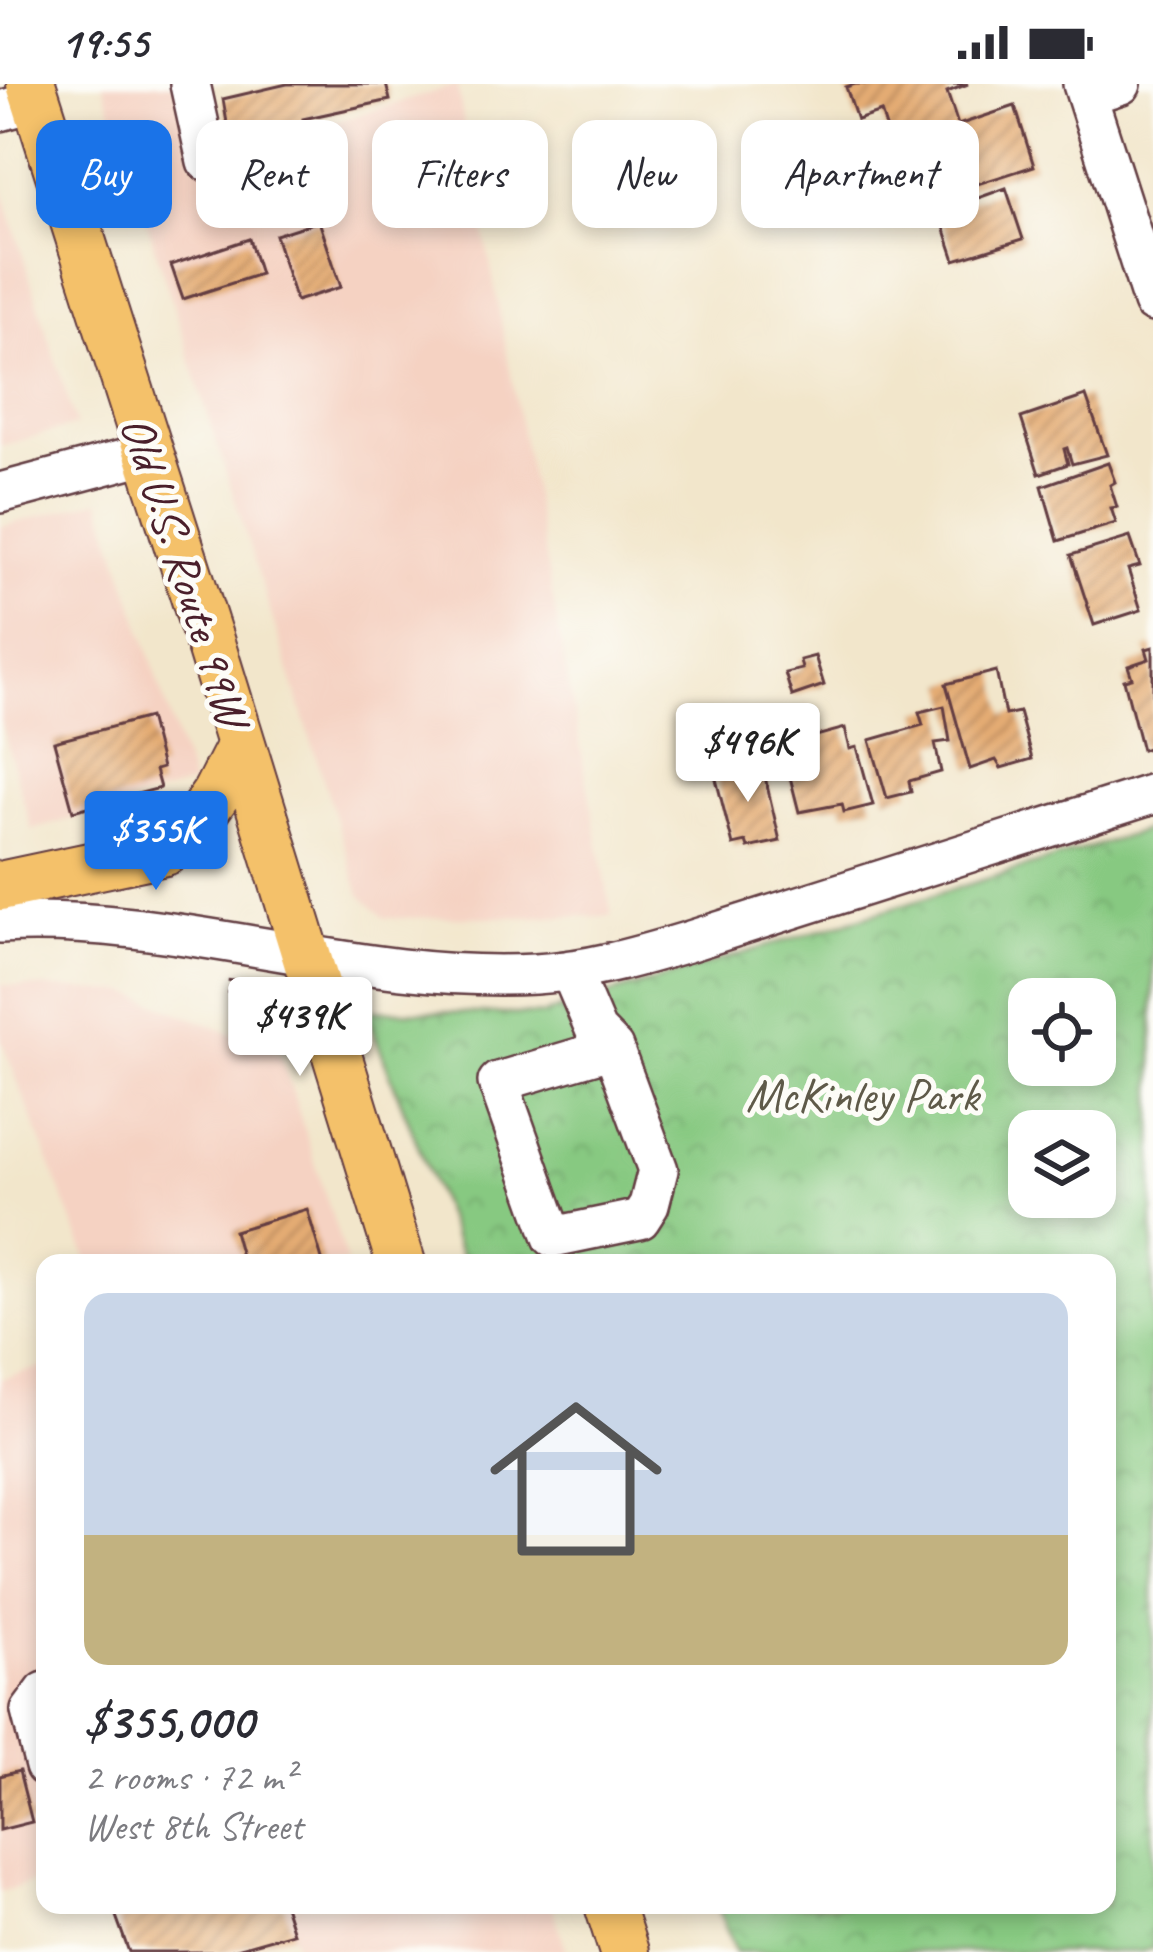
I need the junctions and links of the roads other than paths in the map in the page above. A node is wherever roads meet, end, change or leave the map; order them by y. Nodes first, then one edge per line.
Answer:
1 (190, 84) edge
2 (1097, 88) edge
3 (22, 99) edge
4 (198, 120) edge
5 (1153, 302) edge
6 (149, 453) junction
7 (0, 493) edge
8 (242, 745) junction
9 (1153, 794) edge
10 (0, 886) edge
11 (0, 923) edge
12 (306, 956) junction
13 (570, 970) junction
14 (613, 1048) junction
15 (398, 1254) edge
16 (612, 1914) edge
17 (624, 1952) edge

1 - 4 street
2 - 5 street
3 - 6 main road, Old U.S. Route 99W
6 - 7 street
6 - 8 main road, Old U.S. Route 99W
8 - 10 main road
8 - 12 main road, Old U.S. Route 99W
9 - 13 street
11 - 12 street
12 - 13 street
12 - 15 main road, Old U.S. Route 99W
13 - 14 street
14 - 14 street
16 - 17 main road

